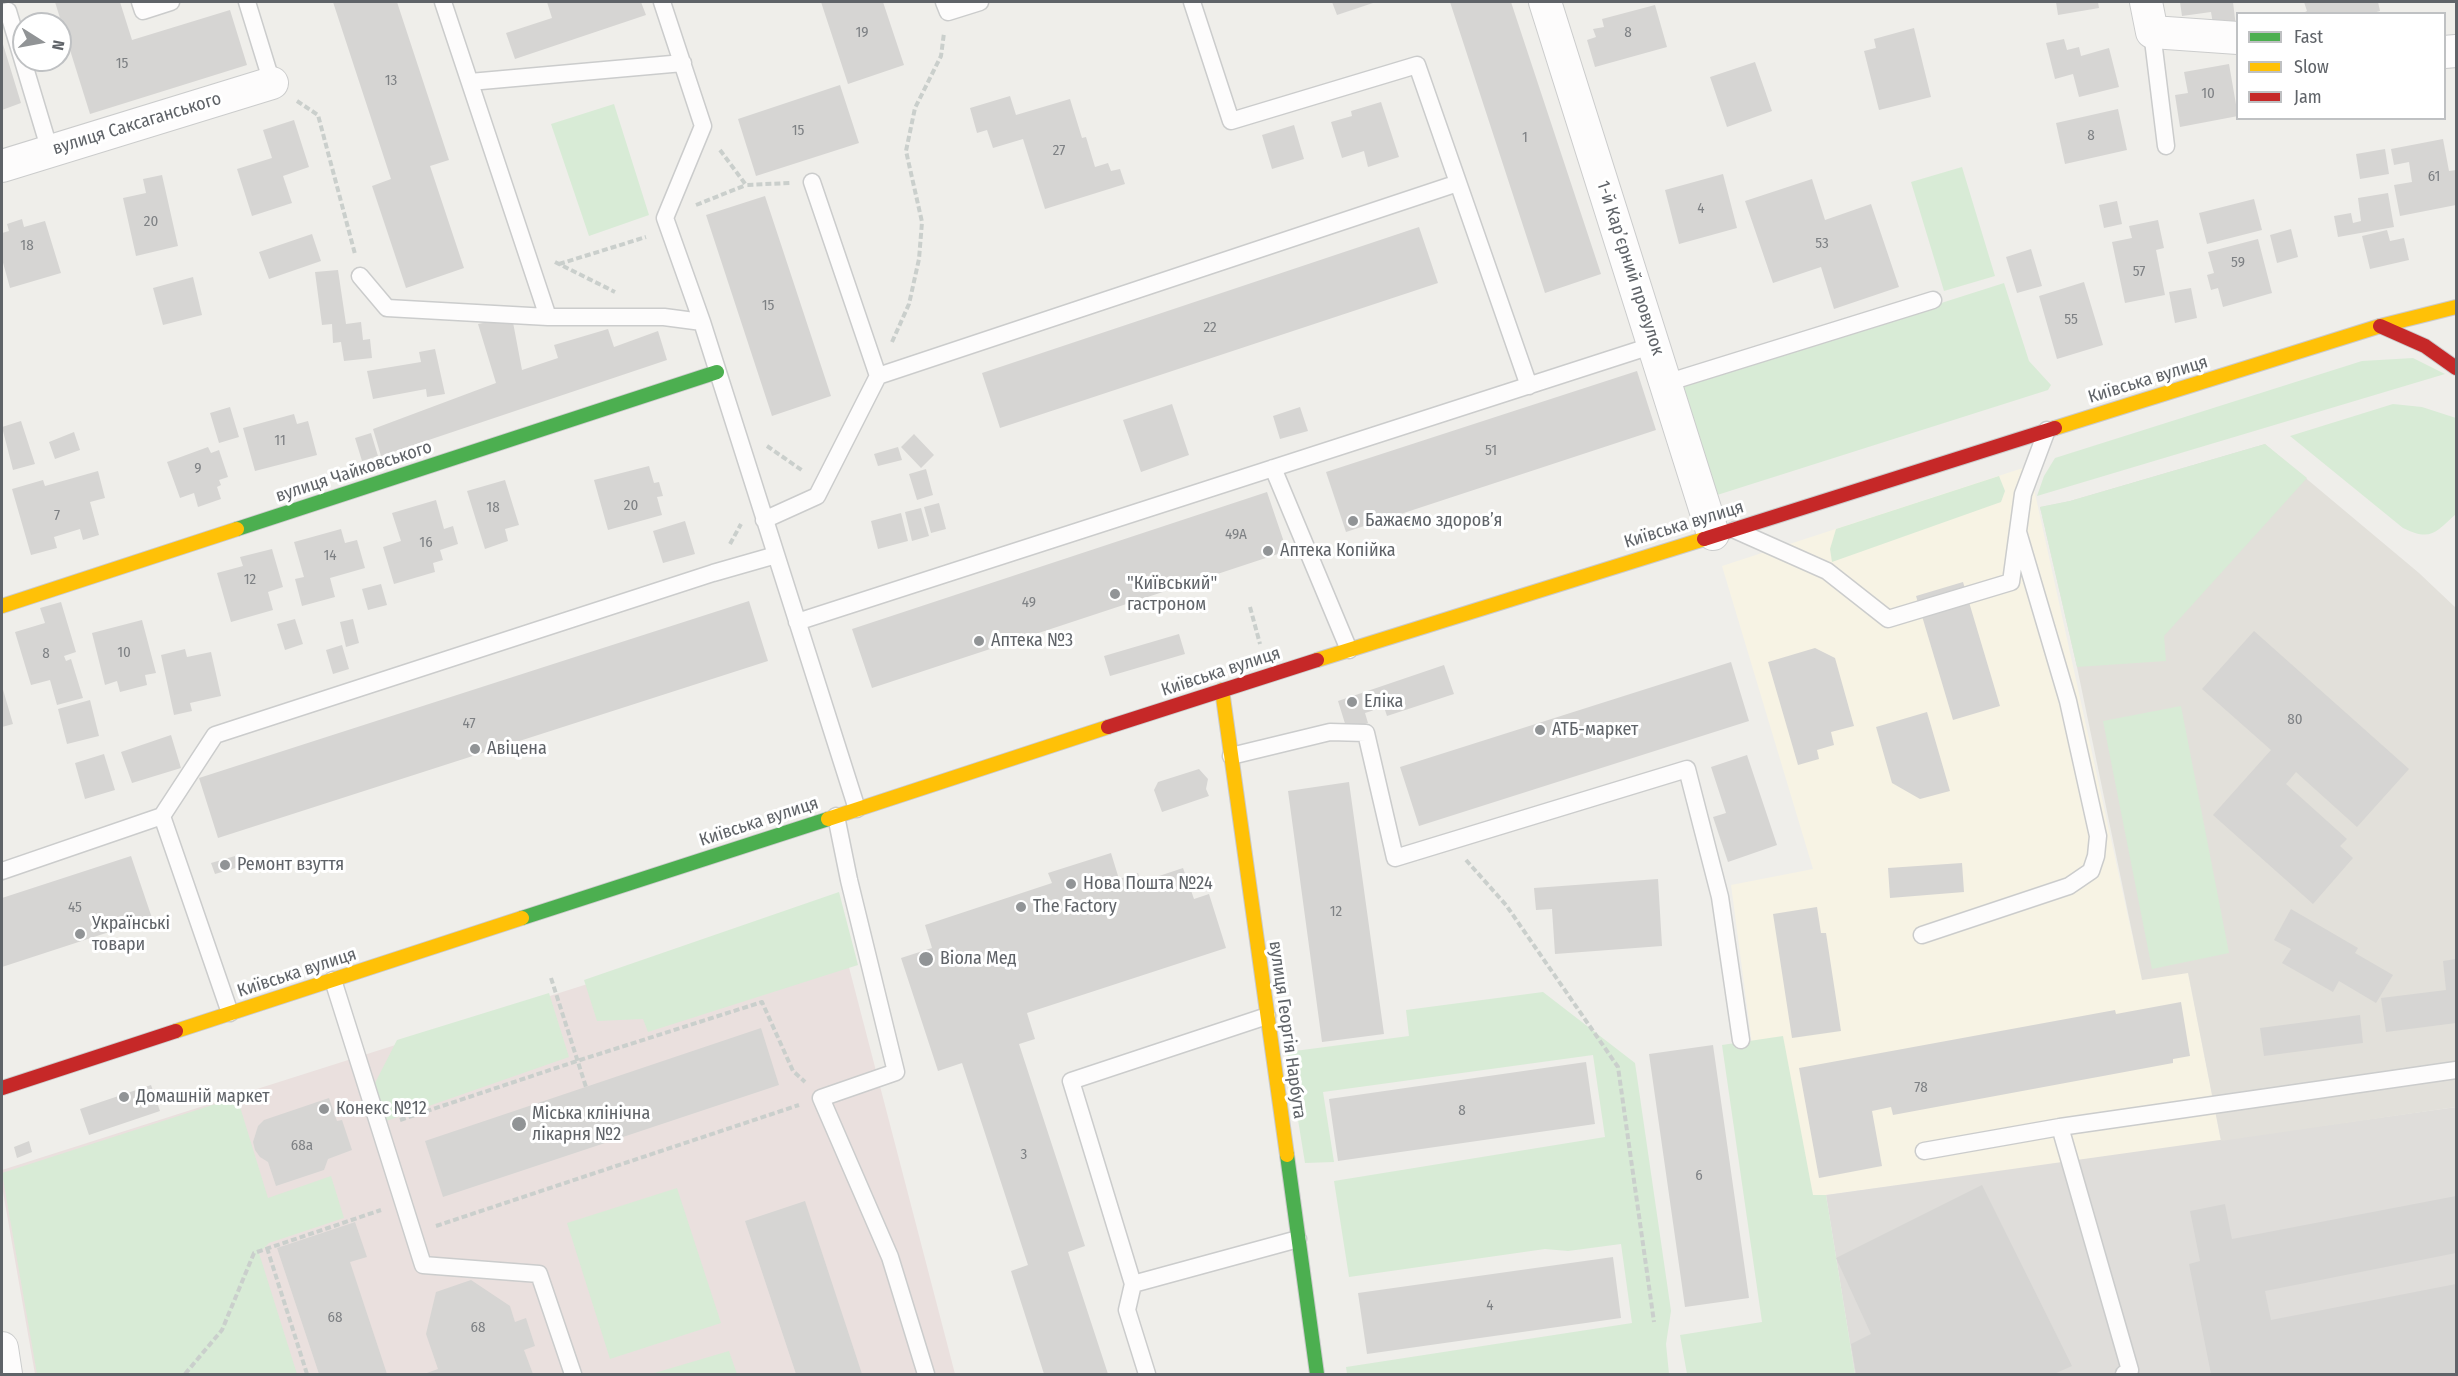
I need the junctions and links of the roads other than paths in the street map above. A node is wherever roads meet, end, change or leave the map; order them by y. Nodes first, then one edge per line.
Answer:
1 (140, 2) edge
2 (171, 2) edge
3 (247, 2) edge
4 (443, 2) edge
5 (662, 2) edge
6 (980, 2) edge
7 (1192, 2) edge
8 (1545, 2) edge
9 (2146, 2) edge
10 (946, 7) edge
11 (2, 13) edge
12 (2152, 32) junction
13 (2236, 38) edge
14 (683, 63) junction
15 (470, 82) junction
16 (272, 83) joint
17 (2166, 146) dead end
18 (50, 151) junction
19 (2, 166) edge
20 (812, 182) road end
21 (1458, 183) junction
22 (360, 276) road end
23 (1933, 300) dead end
24 (2457, 307) edge
25 (548, 317) junction
26 (702, 322) junction
27 (2380, 327) junction
28 (1654, 345) junction
29 (2457, 368) edge
30 (717, 372) junction
31 (878, 376) junction
32 (1666, 383) junction
33 (1529, 386) junction
34 (2047, 430) junction
35 (1273, 468) junction
36 (764, 520) junction
37 (1723, 532) junction
38 (2018, 532) junction
39 (776, 555) junction
40 (2, 606) edge
41 (797, 622) junction
42 (1349, 650) junction
43 (1222, 690) junction
44 (1231, 756) junction
45 (857, 809) junction
46 (162, 816) junction
47 (836, 816) junction
48 (2, 871) edge
49 (1922, 935) dead end
50 (333, 980) junction
51 (230, 1013) junction
52 (1267, 1016) junction
53 (1741, 1040) dead end
54 (2457, 1070) edge
55 (2, 1088) edge
56 (2060, 1127) junction
57 (1924, 1151) dead end
58 (1298, 1239) junction
59 (1132, 1284) junction
60 (573, 1374) edge
61 (926, 1374) edge
62 (1146, 1374) edge
63 (1317, 1374) edge
64 (2124, 1374) edge

1 - 2 lane
3 - 16 lane
4 - 15 lane
5 - 14 lane
6 - 10 lane
7 - 21 lane
8 - 28 street, 1-й Карʼєрний провулок
9 - 12 street
11 - 18 lane
12 - 13 street
12 - 17 lane
14 - 15 lane
14 - 26 lane
15 - 25 lane
16 - 18 street, вулиця Саксаганського
18 - 19 street, вулиця Саксаганського
20 - 31 lane
21 - 31 lane
21 - 33 lane
22 - 25 lane
23 - 32 lane
24 - 27 main road, Київська вулиця
25 - 26 lane
26 - 30 lane
27 - 29 main road
27 - 34 main road, Київська вулиця
28 - 32 street, 1-й Карʼєрний провулок
28 - 33 lane
30 - 36 lane
30 - 40 main road, вулиця Чайковського
31 - 36 lane
32 - 37 street, 1-й Карʼєрний провулок
33 - 35 lane
34 - 37 main road, Київська вулиця
34 - 38 lane
35 - 41 lane
35 - 42 lane
36 - 39 lane
37 - 38 lane
37 - 42 main road, Київська вулиця
38 - 49 lane
39 - 41 lane
39 - 46 lane
41 - 45 lane
42 - 43 main road, Київська вулиця
43 - 44 main road, вулиця Георгія Нарбута
43 - 45 main road, Київська вулиця
44 - 52 main road, вулиця Георгія Нарбута
44 - 53 lane
45 - 47 main road, Київська вулиця
46 - 48 lane
46 - 51 lane
47 - 50 main road, Київська вулиця
47 - 61 lane
50 - 51 main road, Київська вулиця
50 - 60 lane
51 - 55 main road, Київська вулиця
52 - 58 main road, вулиця Георгія Нарбута
52 - 59 lane
54 - 56 lane
56 - 57 lane
56 - 64 lane
58 - 59 lane
58 - 63 main road, вулиця Георгія Нарбута
59 - 62 lane

